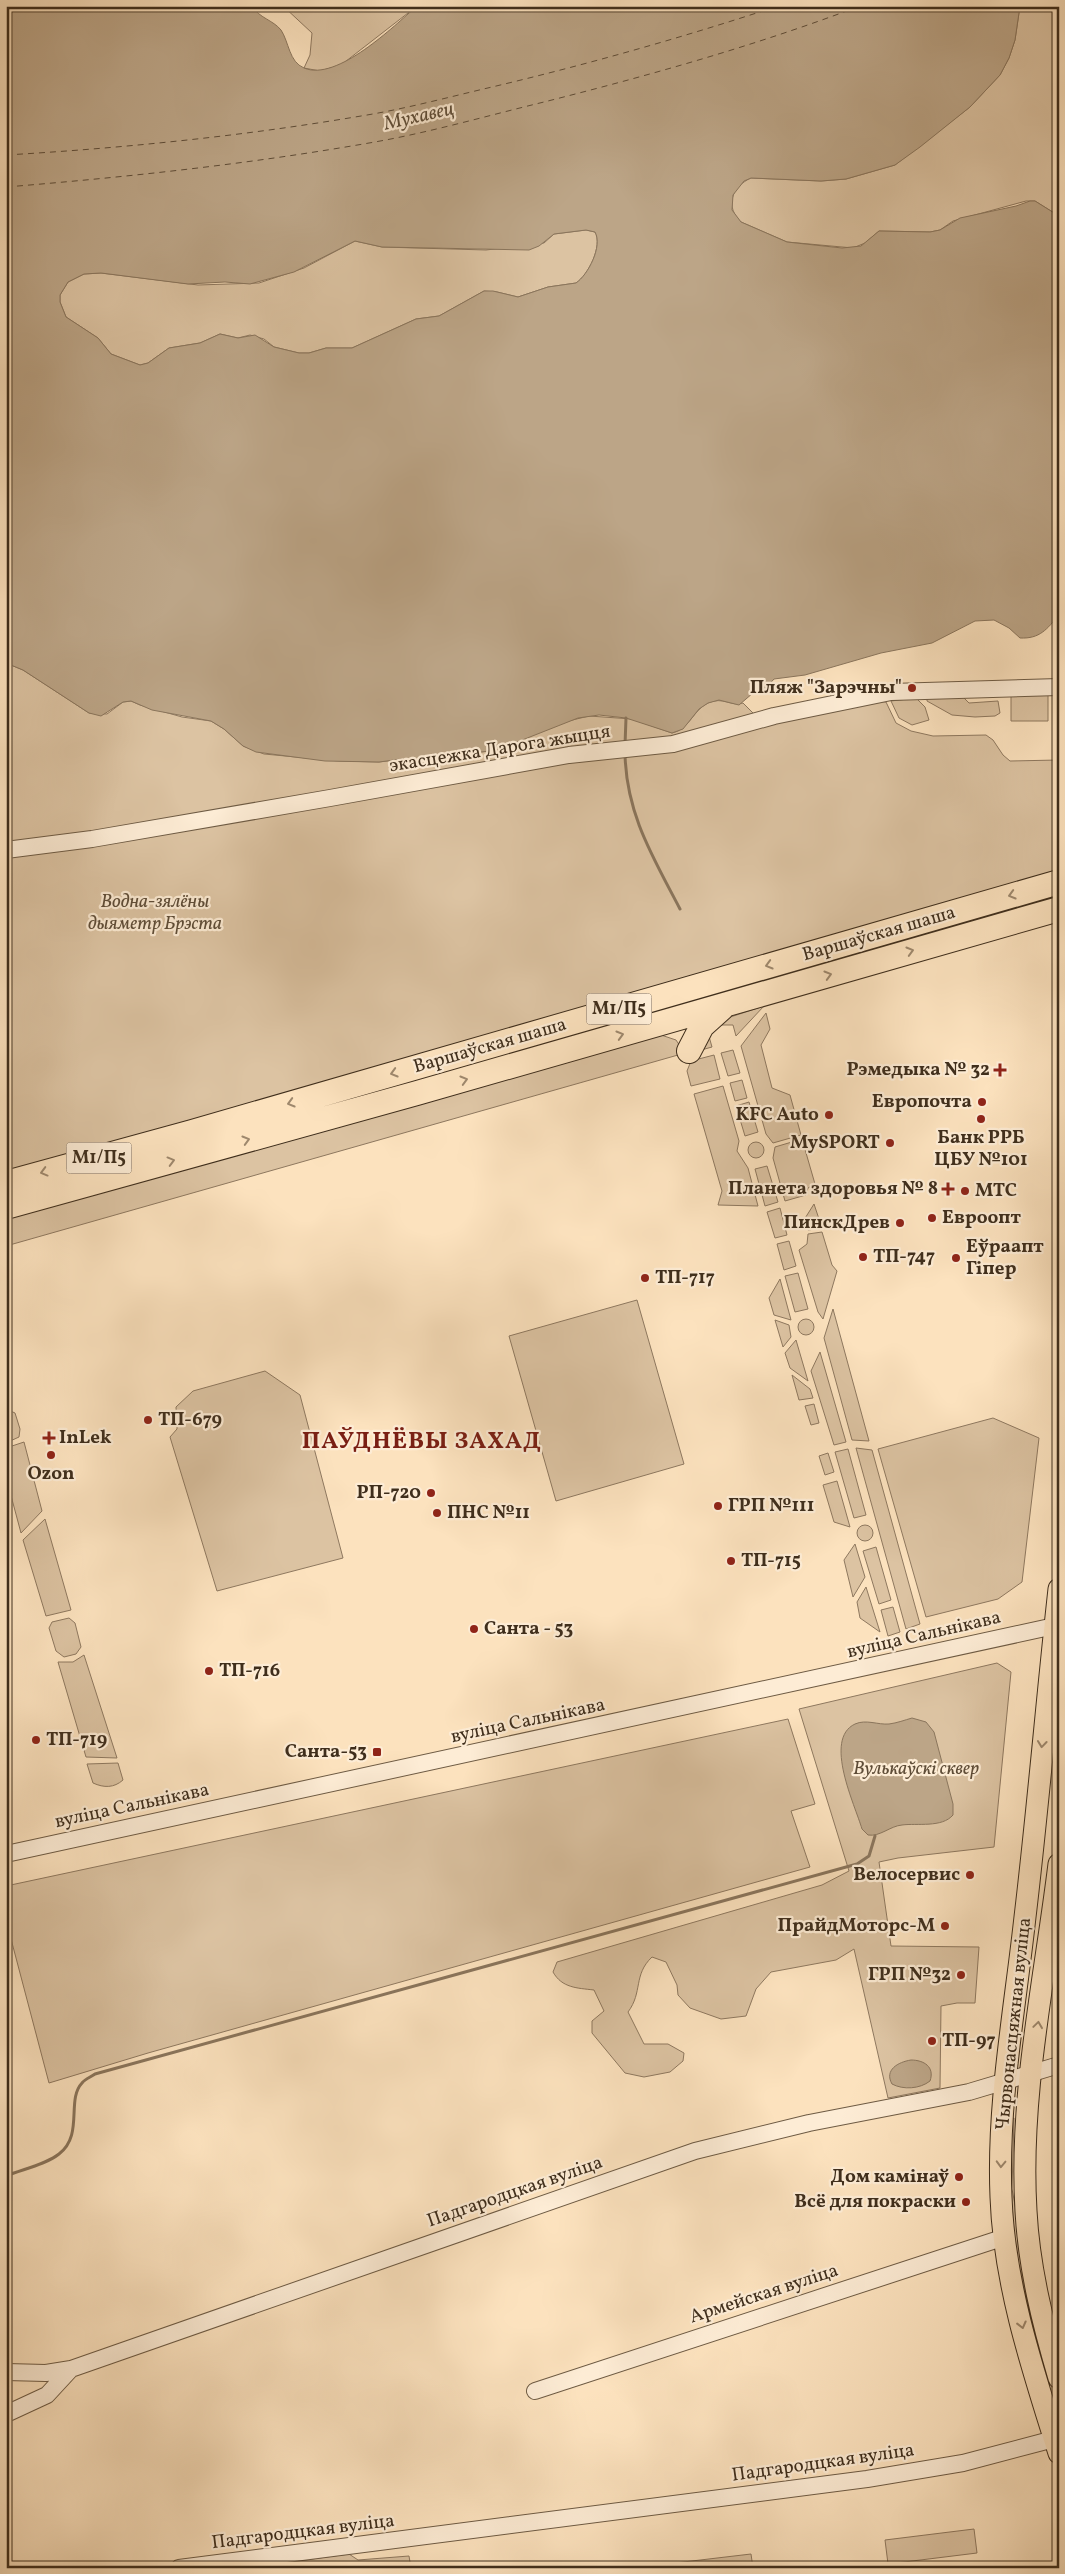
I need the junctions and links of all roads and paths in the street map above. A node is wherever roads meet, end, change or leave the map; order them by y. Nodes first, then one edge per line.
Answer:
1 (1059, 687) edge
2 (6, 850) edge
3 (1059, 882) edge
4 (1059, 909) edge
5 (726, 1004) junction
6 (652, 1026) junction
7 (196, 1143) junction
8 (140, 1158) junction
9 (6, 1183) edge
10 (6, 1207) edge
11 (1059, 1589) edge
12 (1057, 1626) edge
13 (6, 1854) edge
14 (1059, 1864) edge
15 (1059, 2065) edge
16 (1031, 2073) junction
17 (1007, 2080) junction
18 (1005, 2237) junction
19 (71, 2369) junction
20 (6, 2372) edge
21 (1059, 2378) edge
22 (535, 2391) dead end
23 (6, 2414) edge
24 (1056, 2446) edge
25 (179, 2568) edge

1 - 2 street, экасцежка Дарога жыцця
3 -> 7 highway, Варшаўская шаша / М1/П5
5 -> 4 highway, Варшаўская шаша / М1/П5
5 - 6 highway, Варшаўская шаша / М1/П5
5 - 6 highway
7 -> 6 highway, Варшаўская шаша / М1/П5
7 - 8 highway, Варшаўская шаша / М1/П5
8 -> 9 highway, Варшаўская шаша / М1/П5
8 - 10 highway, Варшаўская шаша / М1/П5
11 - 12 main road, Чырвонасцяжная вуліца
12 - 13 street, вуліца Сальнікава
12 -> 17 main road, Чырвонасцяжная вуліца
16 -> 14 main road, Чырвонасцяжная вуліца
15 - 16 street, Падгародцкая вуліца
16 - 17 street, Падгародцкая вуліца
16 - 21 main road, Чырвонасцяжная вуліца
17 -> 18 main road, Чырвонасцяжная вуліца
17 - 19 street, Падгародцкая вуліца
18 - 22 street, Армейская вуліца
18 -> 24 main road, Чырвонасцяжная вуліца
19 - 20 street, Падгародцкая вуліца
19 - 23 street
24 - 25 street, Падгародцкая вуліца

